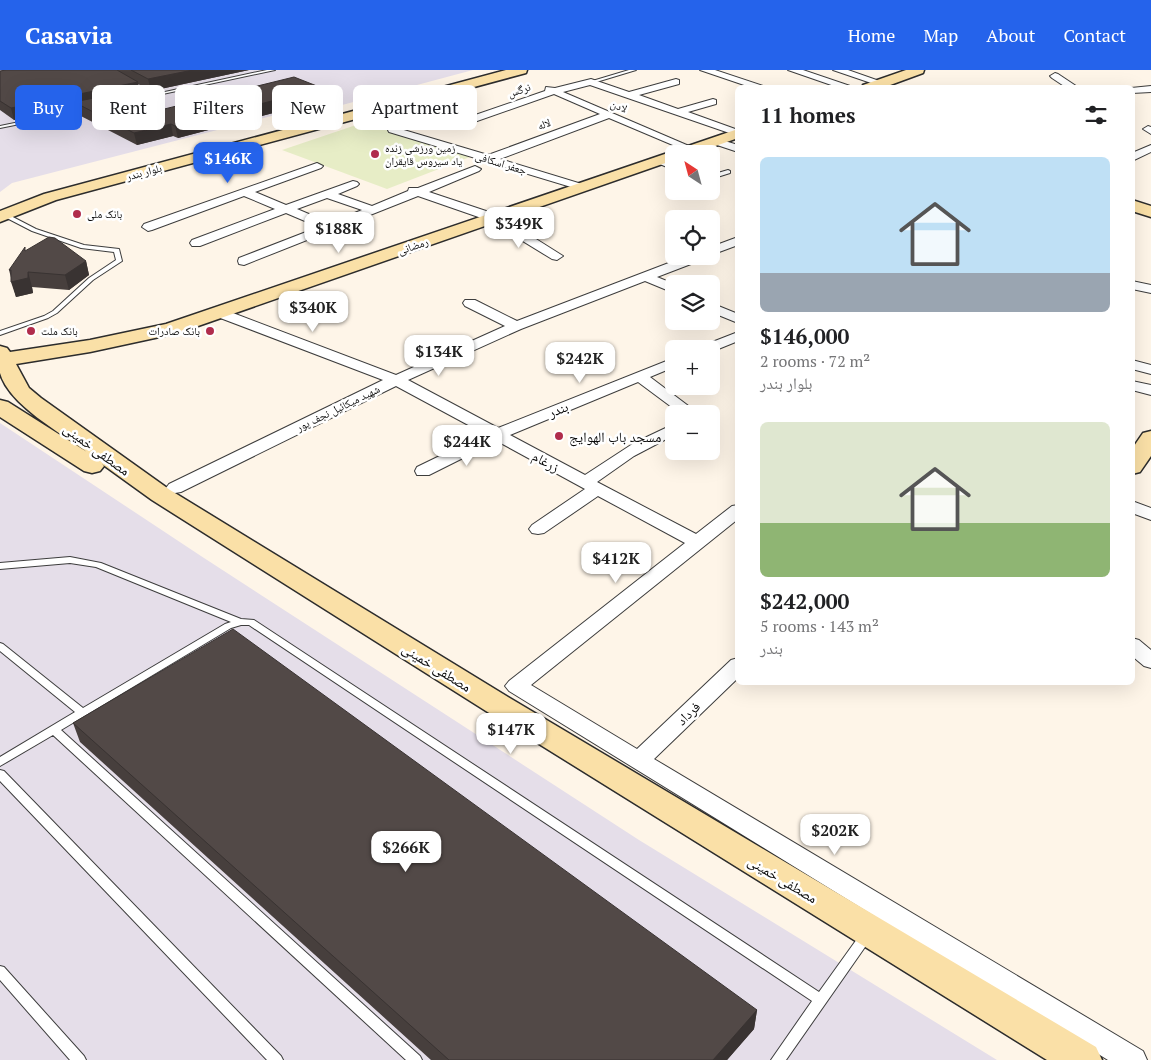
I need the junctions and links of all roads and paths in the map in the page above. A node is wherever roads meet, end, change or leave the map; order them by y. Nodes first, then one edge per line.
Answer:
1 (273, 70) edge
2 (496, 70) edge
3 (521, 70) edge
4 (634, 70) edge
5 (705, 70) edge
6 (793, 70) edge
7 (838, 70) edge
8 (918, 70) edge
9 (1055, 76) dead end
10 (590, 82) junction
11 (676, 82) dead end
12 (538, 84) dead end
13 (756, 85) edge
14 (842, 85) edge
15 (874, 85) edge
16 (1070, 85) edge
17 (1151, 89) edge
18 (1135, 90) edge
19 (554, 91) junction
20 (165, 92) edge
21 (630, 95) junction
22 (713, 102) dead end
23 (92, 108) edge
24 (678, 112) junction
25 (343, 114) edge
26 (343, 114) edge
27 (608, 115) junction
28 (477, 118) edge
29 (0, 127) edge
30 (287, 130) edge
31 (393, 130) dead end
32 (735, 132) edge
33 (735, 134) edge
34 (715, 141) junction
35 (671, 145) edge
36 (703, 145) edge
37 (735, 148) edge
38 (1151, 148) edge
39 (1135, 156) edge
40 (489, 159) junction
41 (665, 162) edge
42 (316, 166) dead end
43 (475, 168) dead end
44 (728, 172) dead end
45 (720, 174) edge
46 (353, 184) dead end
47 (400, 186) dead end
48 (581, 188) junction
49 (244, 192) junction
50 (417, 192) junction
51 (328, 194) junction
52 (1135, 206) edge
53 (284, 209) junction
54 (373, 210) junction
55 (1151, 212) edge
56 (1, 213) edge
57 (494, 218) junction
58 (148, 227) dead end
59 (330, 227) junction
60 (735, 242) edge
61 (196, 243) dead end
62 (720, 248) edge
63 (557, 256) dead end
64 (244, 261) dead end
65 (677, 265) edge
66 (647, 277) junction
67 (665, 286) edge
68 (1135, 286) edge
69 (1151, 289) edge
70 (470, 303) dead end
71 (720, 311) edge
72 (220, 313) junction
73 (735, 318) edge
74 (516, 326) junction
75 (735, 337) edge
76 (720, 344) edge
77 (1, 351) edge
78 (1135, 365) edge
79 (665, 366) edge
80 (1151, 370) edge
81 (639, 376) junction
82 (396, 380) junction
83 (1135, 386) edge
84 (1151, 390) edge
85 (679, 405) edge
86 (0, 407) edge
87 (665, 433) edge
88 (498, 434) junction
89 (1151, 438) edge
90 (1135, 462) edge
91 (423, 471) dead end
92 (592, 485) junction
93 (175, 488) dead end
94 (1135, 507) edge
95 (735, 512) edge
96 (1151, 514) edge
97 (538, 528) dead end
98 (696, 542) junction
99 (0, 566) edge
100 (240, 622) junction
101 (0, 646) edge
102 (1135, 648) edge
103 (1151, 661) edge
104 (735, 668) edge
105 (83, 714) junction
106 (54, 731) junction
107 (638, 761) junction
108 (0, 762) edge
109 (0, 774) edge
110 (861, 943) junction
111 (0, 971) edge
112 (820, 1000) junction
113 (79, 1060) edge
114 (276, 1060) edge
115 (414, 1060) edge
116 (778, 1060) edge
117 (1050, 1060) edge
118 (1082, 1060) edge
119 (1133, 1060) edge

1 - 20 lane
2 - 25 main road, بلوار بندر
3 - 26 main road, بلوار بندر
4 - 10 lane
5 - 13 street
6 - 14 street
7 - 15 street
8 - 15 main road
9 - 16 street
10 - 19 street, نرگس
10 - 21 street
11 - 21 street
12 - 19 street, لادن
17 - 18 street
19 - 27 street, لادن
19 - 28 street, نرگس
21 - 24 street
22 - 24 street
23 - 29 lane
24 - 32 street
27 - 35 street, لادن
27 - 40 street, لاله
30 - 56 main road, بلوار بندر
31 - 40 street, جعفر اسکافی
33 - 34 main road
34 - 36 main road
34 - 37 street
38 - 39 street
40 - 48 street, جعفر اسکافی
41 - 48 main road, رمضانی
42 - 49 street
43 - 50 street
44 - 45 lane
46 - 51 street
47 - 50 street
48 - 57 main road, رمضانی
49 - 53 street
49 - 58 street
50 - 54 street
50 - 57 street
51 - 53 street
51 - 54 street
52 - 55 main road
53 - 59 street
53 - 61 street
54 - 59 street
56 - 77 lane
57 - 63 street
57 - 72 main road, رمضانی
59 - 64 street
60 - 62 street
65 - 66 street, شهید میکائیل نجف پور
66 - 67 street
66 - 74 street, شهید میکائیل نجف پور
68 - 69 street
70 - 74 street
71 - 73 street
72 - 77 main road, رمضانی
72 - 82 street, زرغام
74 - 82 street, شهید میکائیل نجف پور
75 - 76 street
77 - 118 main road, مصطفی خمینی
78 - 80 street
79 - 81 street, بندر
81 - 85 street
81 - 88 street, بندر
82 - 88 street, زرغام
82 - 93 street, شهید میکائیل نجف پور
83 - 84 street
86 - 110 main road, مصطفی خمینی
87 - 92 street
88 - 91 street, بندر
88 - 92 street, زرغام
89 - 90 main road
92 - 97 street
92 - 98 street, زرغام
94 - 96 street
95 - 98 street
98 - 107 street
99 - 100 lane
100 - 105 lane
100 - 112 lane
101 - 105 lane
102 - 103 street
104 - 107 street, فرداد
105 - 106 lane
106 - 108 lane
106 - 115 lane
107 - 119 street
109 - 114 lane
110 - 112 lane
110 - 117 main road, مصطفی خمینی
111 - 113 lane
112 - 116 lane

